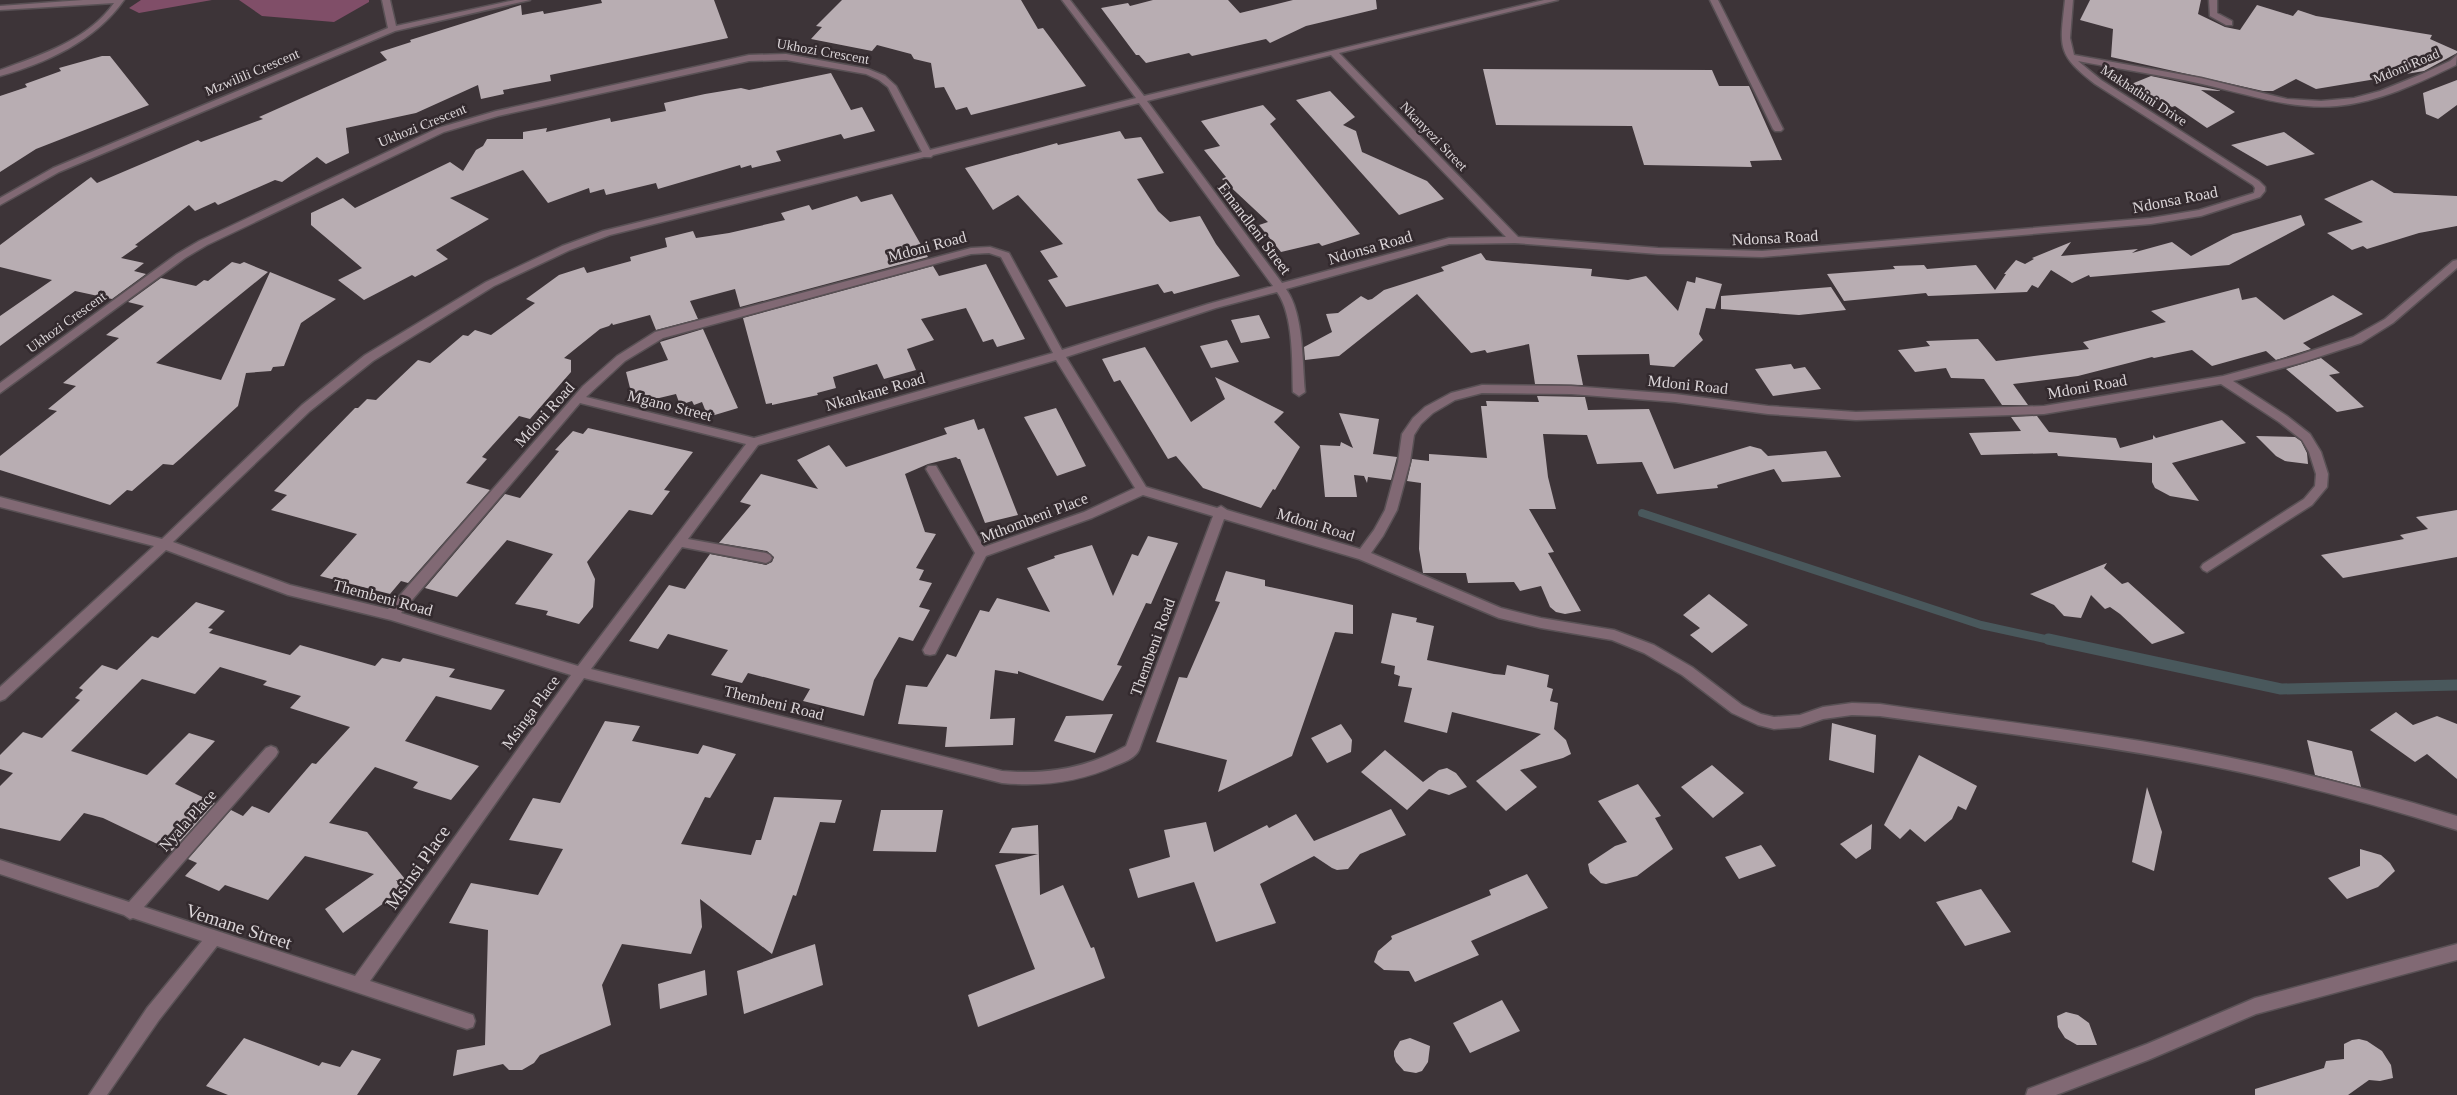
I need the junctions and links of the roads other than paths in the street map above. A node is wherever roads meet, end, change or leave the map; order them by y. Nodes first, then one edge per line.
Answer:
1 (120, 0) edge
2 (386, 0) edge
3 (526, 0) edge
4 (1066, 0) edge
5 (1554, 0) edge
6 (1714, 0) edge
7 (2068, 0) edge
8 (2213, 0) edge
9 (0, 8) edge
10 (2228, 22) dead end
11 (392, 29) junction
12 (1333, 52) junction
13 (2070, 57) junction
14 (2457, 58) edge
15 (0, 74) edge
16 (1141, 100) junction
17 (1778, 129) dead end
18 (928, 154) junction
19 (2256, 182) joint
20 (0, 202) edge
21 (1515, 240) junction
22 (2457, 263) edge
23 (1280, 288) junction
24 (1059, 355) junction
25 (2223, 380) junction
26 (0, 389) edge
27 (1299, 392) dead end
28 (578, 399) junction
29 (754, 442) junction
30 (932, 469) dead end
31 (1142, 490) junction
32 (0, 502) edge
33 (1220, 512) junction
34 (679, 542) junction
35 (164, 544) junction
36 (981, 553) junction
37 (1363, 555) junction
38 (766, 558) dead end
39 (2207, 567) dead end
40 (392, 615) junction
41 (930, 650) dead end
42 (581, 672) junction
43 (0, 695) edge
44 (271, 752) dead end
45 (508, 772) joint
46 (2457, 823) edge
47 (0, 867) edge
48 (130, 912) junction
49 (213, 938) junction
50 (2457, 952) edge
51 (358, 986) junction
52 (467, 1021) dead end
53 (97, 1095) edge
54 (2034, 1095) edge

1 - 9 street
1 - 15 street
2 - 11 street
3 - 11 street, Mzwilili Crescent
4 - 16 street
5 - 12 street
6 - 17 street
7 - 13 street
8 - 10 street
11 - 20 street, Mzwilili Crescent
12 - 16 street
12 - 21 street, Nkanyezi Street
13 - 14 street, Mdoni Road
13 - 19 street, Makhathini Drive
16 - 18 street
16 - 23 street, Emandleni Street
18 - 26 street, Ukhozi Crescent
18 - 35 street
19 - 21 street, Ndonsa Road
21 - 23 street, Ndonsa Road
22 - 25 street, Mdoni Road
23 - 24 street, Nkankane Road
23 - 27 street, Emandleni Street
24 - 28 street, Mdoni Road
24 - 29 street, Nkankane Road
24 - 31 street, Mdoni Road
25 - 37 street, Mdoni Road
25 - 39 street
28 - 29 street, Mgano Street
28 - 40 street, Mdoni Road
29 - 34 street
30 - 36 street
31 - 33 street, Mdoni Road
31 - 36 street, Mthombeni Place
32 - 35 street
33 - 37 street, Mdoni Road
33 - 42 street, Thembeni Road
34 - 38 street
34 - 42 street
35 - 40 street, Thembeni Road
35 - 43 street
36 - 41 street, Mthombeni Place
37 - 46 street
40 - 42 street, Thembeni Road
42 - 45 street, Msinga Place
44 - 48 street, Nyala Place
45 - 51 street, Msinsi Place
47 - 48 street, Vemane Street
48 - 49 street, Vemane Street
49 - 51 street, Vemane Street
49 - 53 street
50 - 54 street
51 - 52 street, Vemane Street

